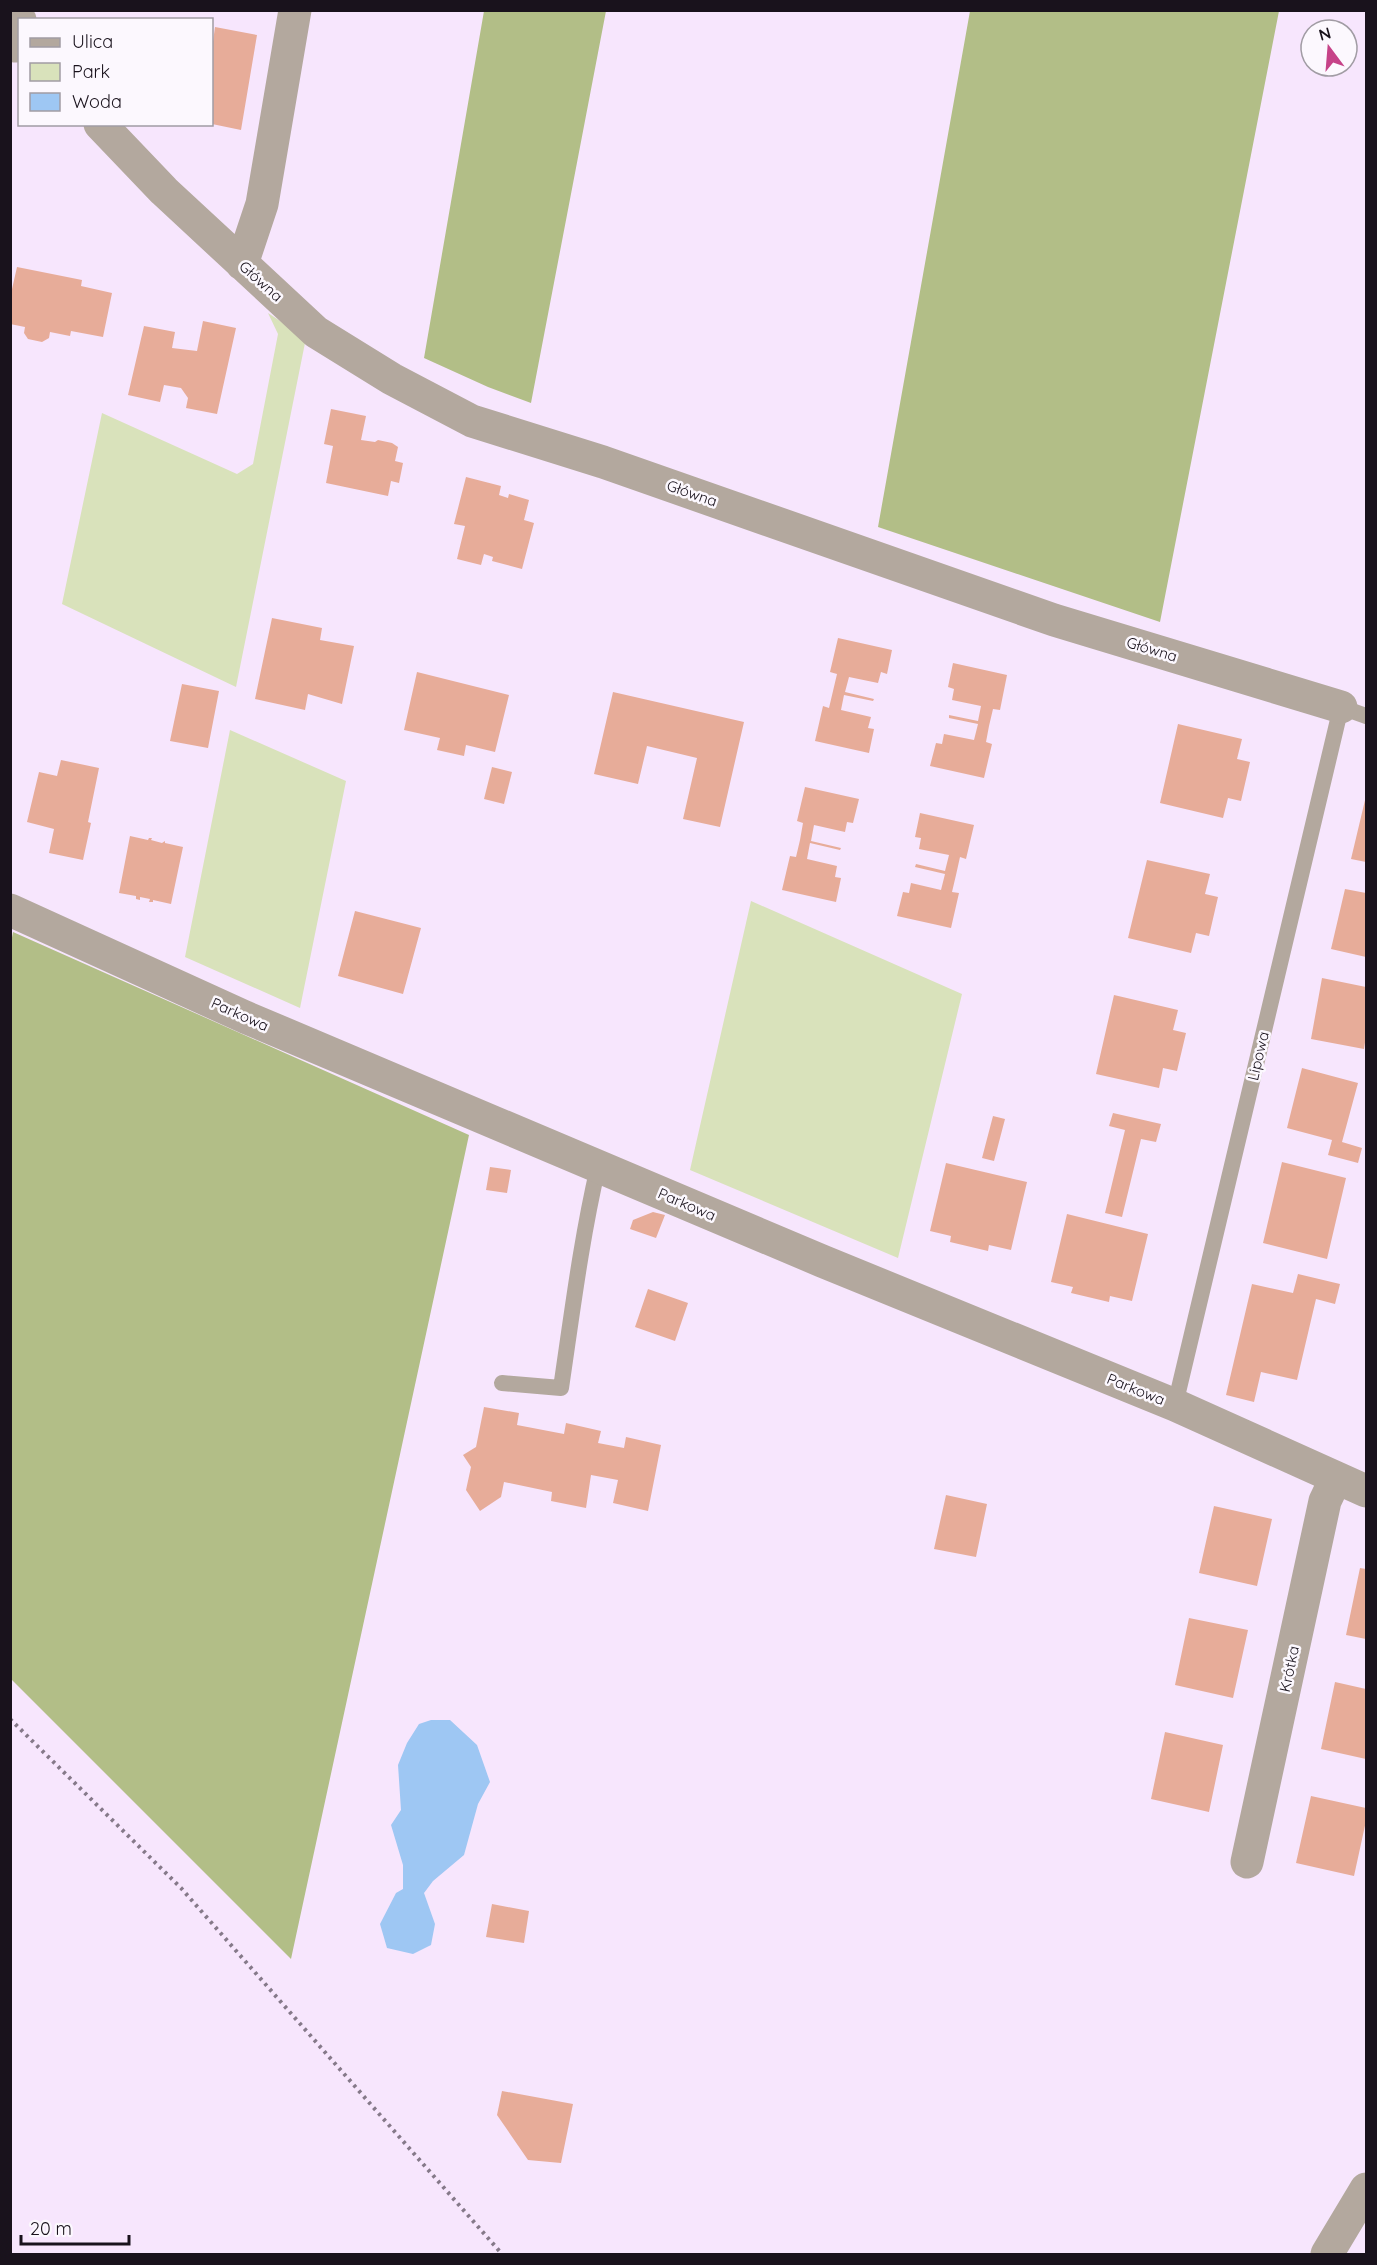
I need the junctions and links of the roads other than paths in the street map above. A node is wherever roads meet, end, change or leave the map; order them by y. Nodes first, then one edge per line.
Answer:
1 (295, 10) edge
2 (102, 126) edge
3 (242, 264) junction
4 (1354, 712) edge
5 (10, 910) edge
6 (598, 1167) junction
7 (502, 1383) dead end
8 (1175, 1405) junction
9 (1336, 1478) junction
10 (1366, 1491) edge
11 (1247, 1862) dead end
12 (1366, 2189) edge
13 (1326, 2254) edge

1 - 3 street
2 - 3 street, Główna
3 - 4 street, Główna
4 - 8 lane, Lipowa
5 - 6 street, Parkowa
6 - 7 lane
6 - 8 street, Parkowa
8 - 9 street, Parkowa
9 - 10 street, Parkowa
9 - 11 street, Krótka
12 - 13 street

